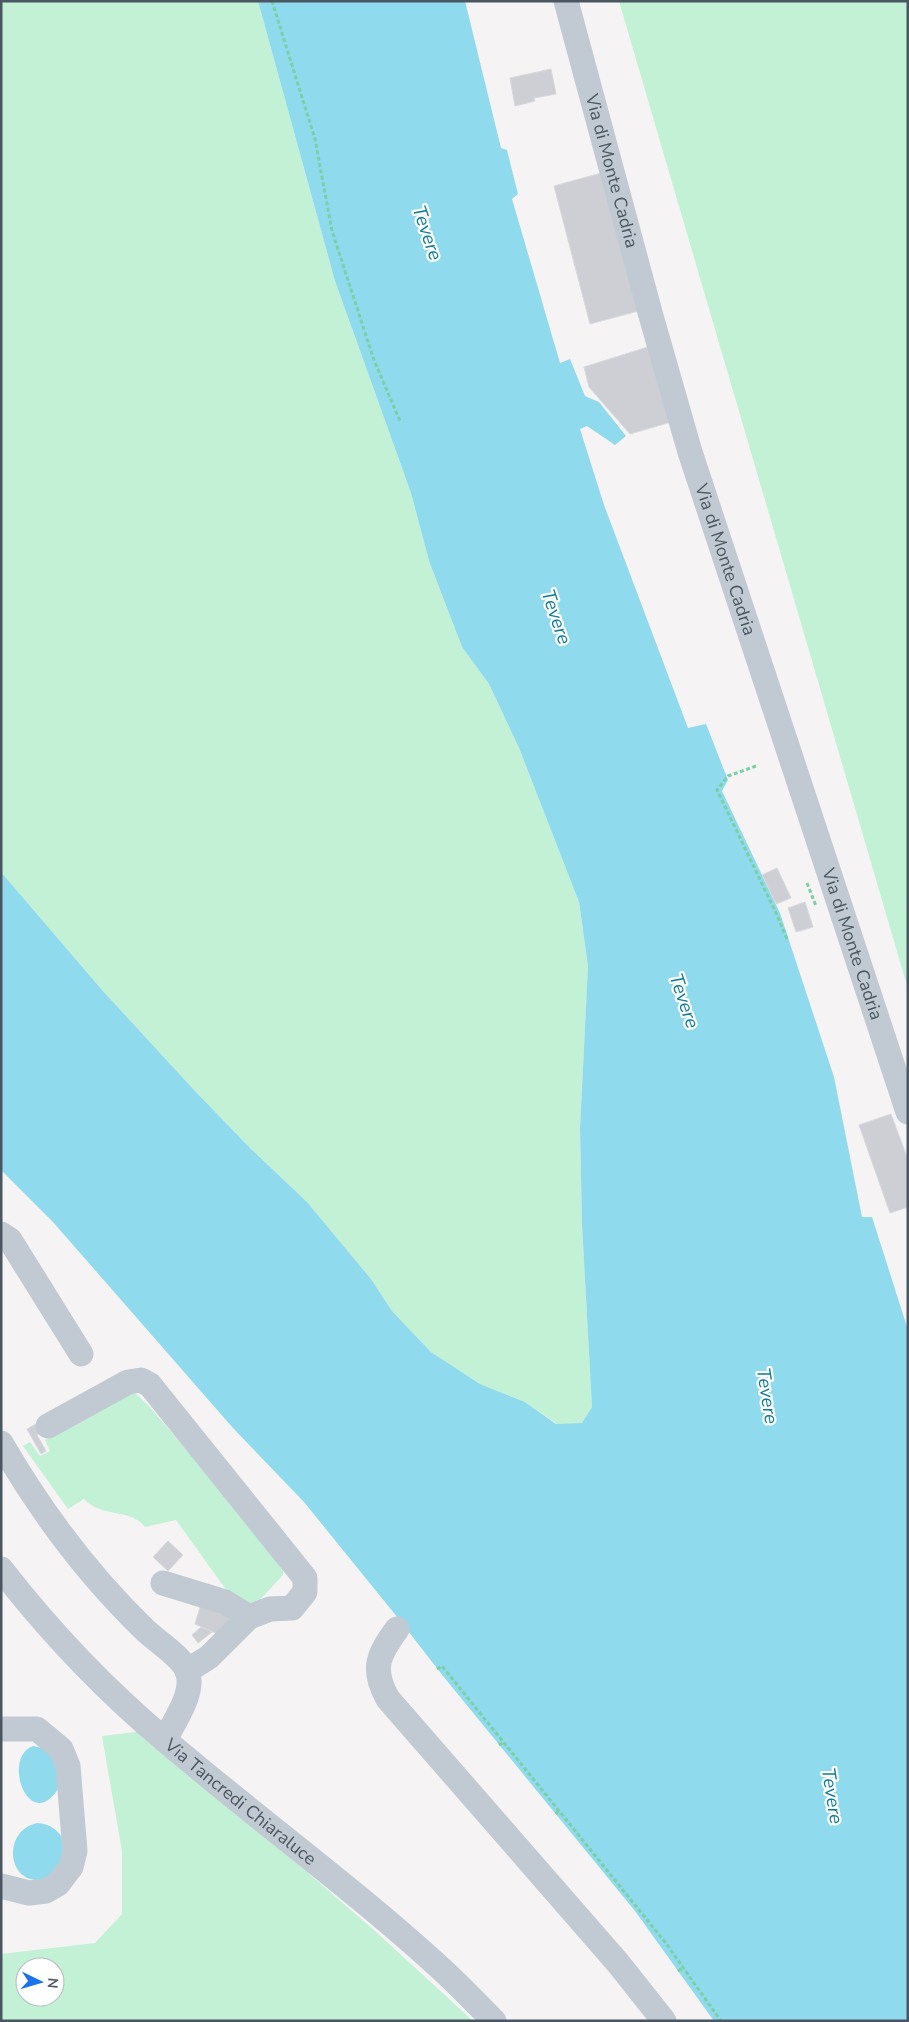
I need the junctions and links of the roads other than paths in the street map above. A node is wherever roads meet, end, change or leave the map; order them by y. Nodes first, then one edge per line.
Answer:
1 (566, 1) edge
2 (908, 1112) edge
3 (1, 1234) edge
4 (81, 1354) dead end
5 (48, 1426) dead end
6 (1, 1443) edge
7 (1, 1569) edge
8 (163, 1583) dead end
9 (249, 1617) junction
10 (397, 1629) dead end
11 (188, 1671) junction
12 (1, 1729) edge
13 (165, 1740) junction
14 (1, 1886) edge
15 (494, 2021) edge
16 (664, 2021) edge

1 - 2 street, Via di Monte Cadria
3 - 4 street
5 - 9 street
6 - 11 street
7 - 13 street, Via Tancredi Chiaraluce
8 - 9 street
9 - 11 street
10 - 16 street
11 - 13 street
12 - 14 street
13 - 15 street, Via Tancredi Chiaraluce

